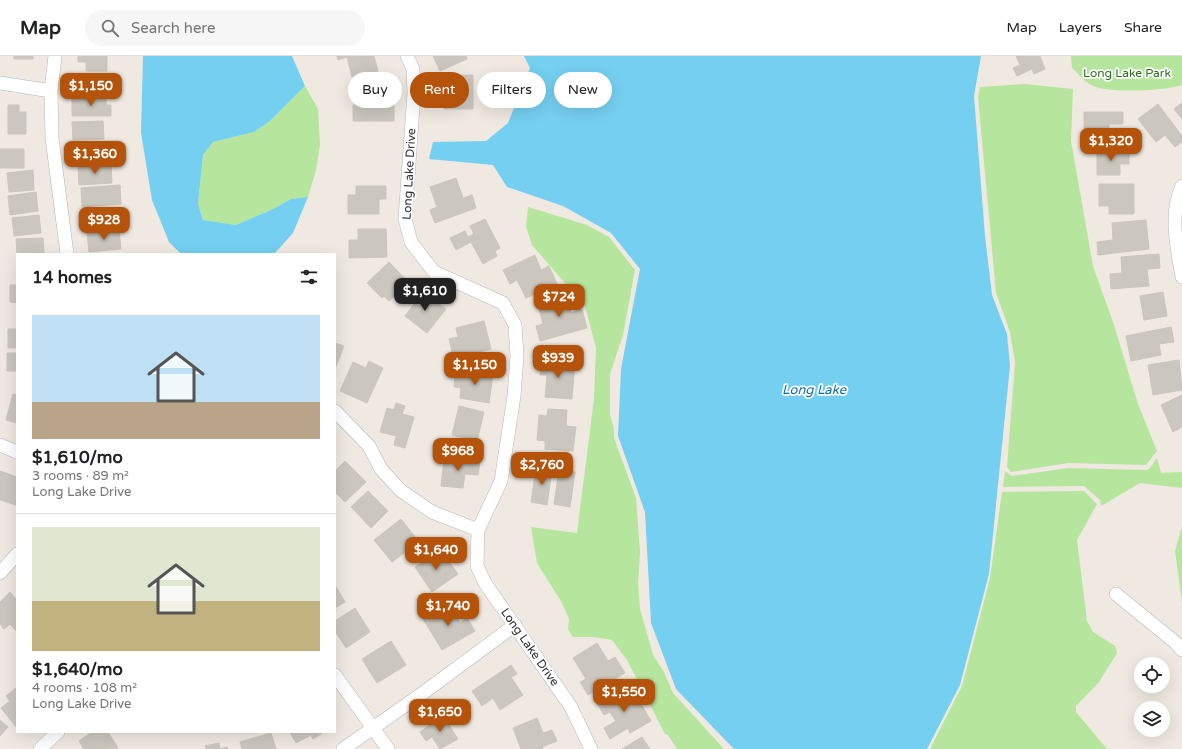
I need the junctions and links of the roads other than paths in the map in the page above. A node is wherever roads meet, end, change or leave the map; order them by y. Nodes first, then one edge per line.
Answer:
1 (55, 56) edge
2 (407, 56) edge
3 (0, 83) edge
4 (51, 91) junction
5 (1182, 186) edge
6 (67, 253) edge
7 (1182, 277) edge
8 (336, 412) edge
9 (0, 445) edge
10 (16, 452) edge
11 (478, 530) junction
12 (16, 555) edge
13 (0, 573) edge
14 (1116, 594) dead end
15 (516, 625) junction
16 (1182, 650) edge
17 (336, 677) edge
18 (373, 728) junction
19 (57, 733) edge
20 (40, 749) edge
21 (343, 749) edge
22 (388, 749) edge
23 (591, 749) edge

1 - 4 street
2 - 11 street, Long Lake Drive
3 - 4 street
4 - 6 street
5 - 7 street
8 - 11 street
9 - 10 street
11 - 15 street, Long Lake Drive
12 - 13 street
14 - 16 street
15 - 18 street
15 - 23 street, Long Lake Drive
17 - 18 street
18 - 21 street
18 - 22 street
19 - 20 street

